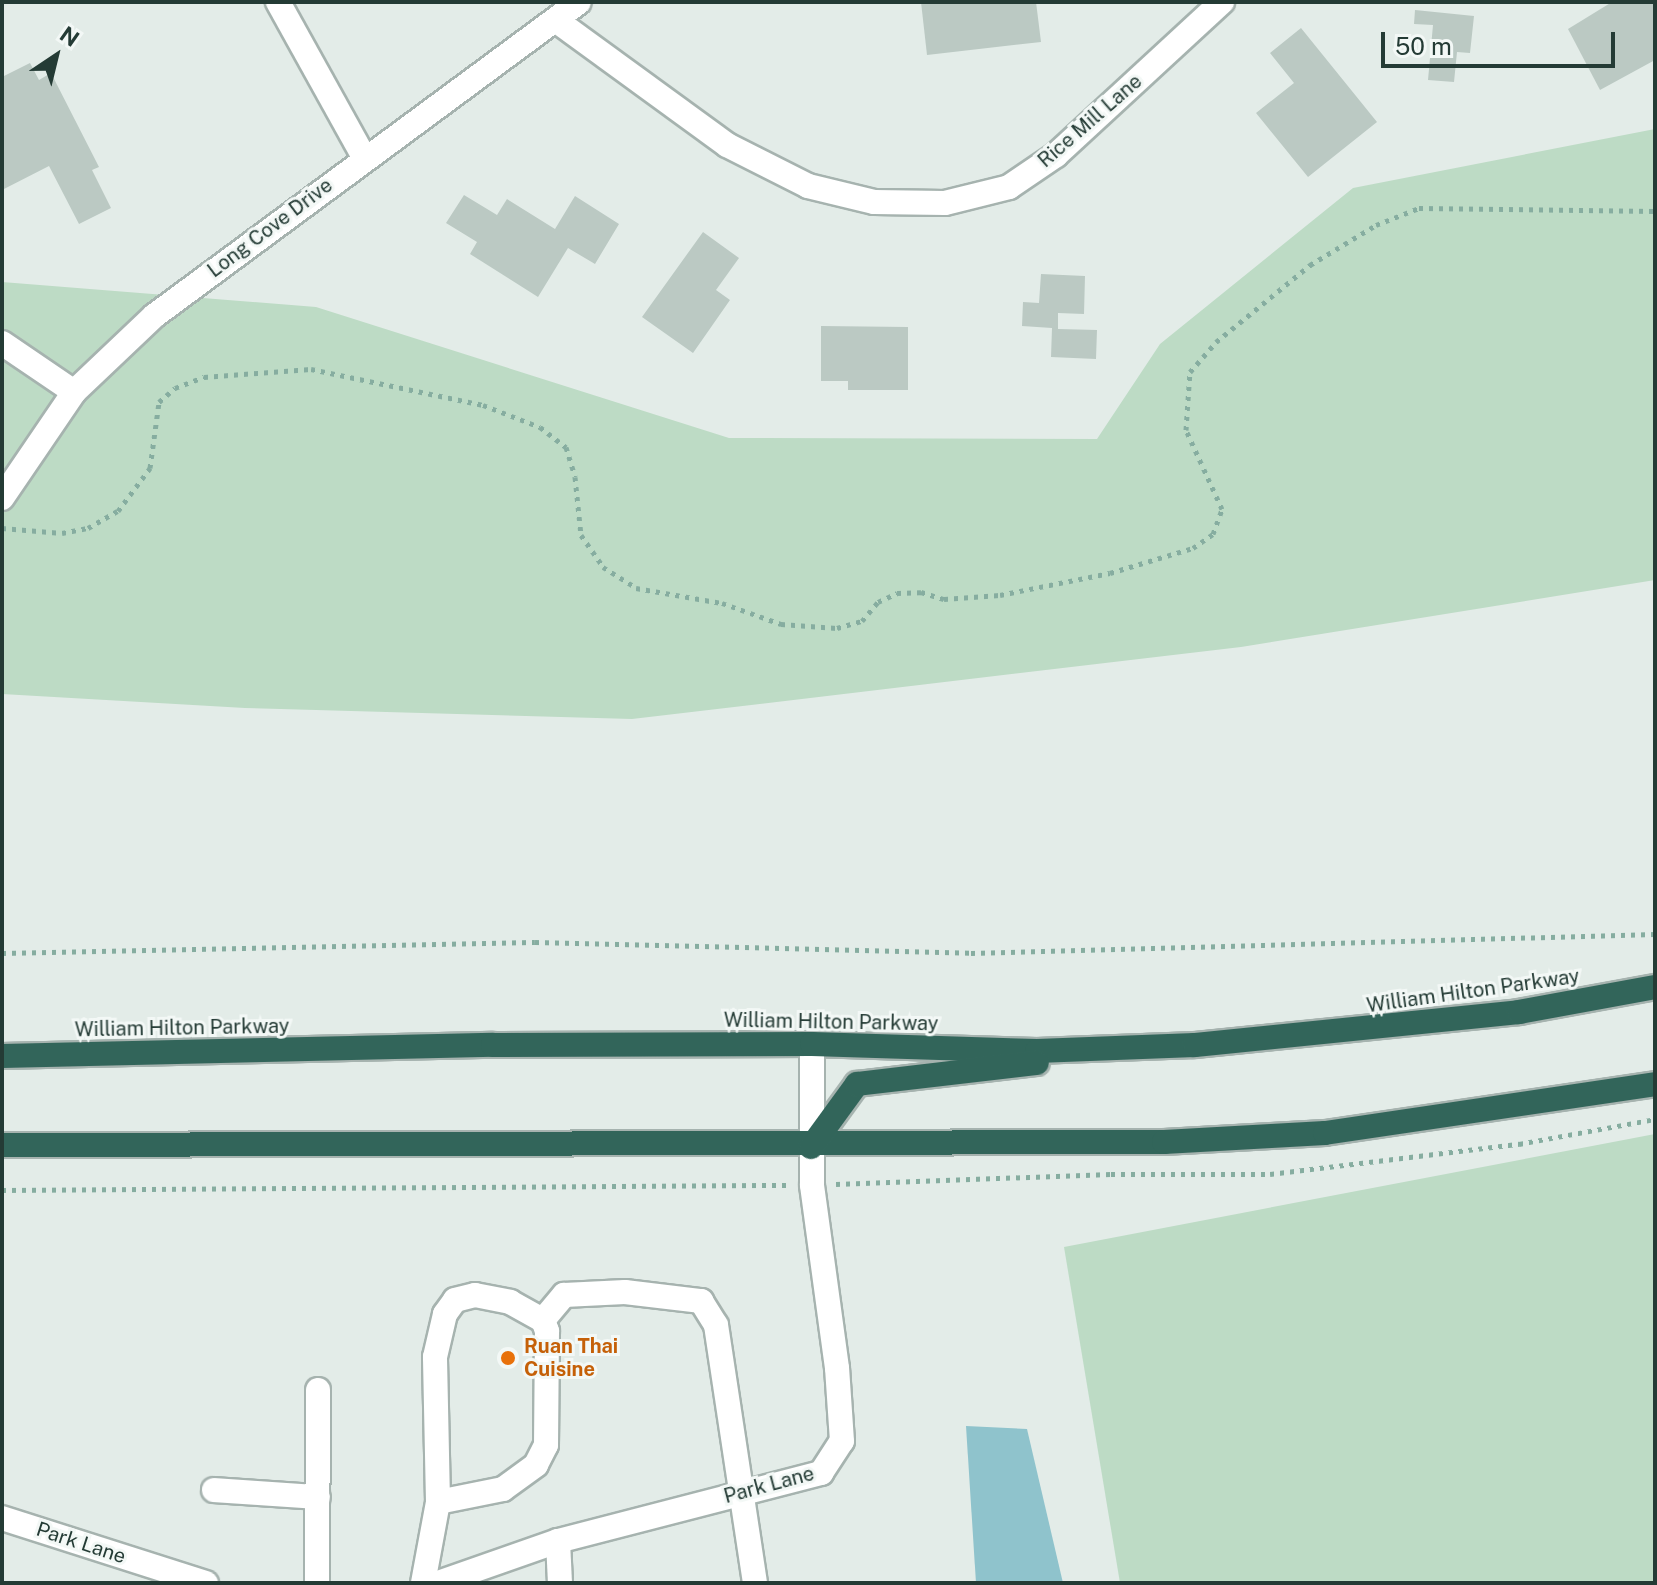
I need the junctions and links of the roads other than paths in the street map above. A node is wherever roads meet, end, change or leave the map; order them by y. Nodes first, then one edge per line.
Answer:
1 (278, 2) edge
2 (579, 2) edge
3 (1222, 2) edge
4 (557, 21) junction
5 (364, 157) junction
6 (2, 343) edge
7 (74, 392) junction
8 (2, 498) edge
9 (1655, 987) edge
10 (812, 1044) junction
11 (1195, 1045) junction
12 (2, 1056) edge
13 (1655, 1084) edge
14 (2, 1145) edge
15 (811, 1147) junction
16 (543, 1320) junction
17 (318, 1390) dead end
18 (214, 1490) dead end
19 (744, 1492) junction
20 (318, 1497) junction
21 (438, 1502) junction
22 (2, 1518) edge
23 (558, 1541) junction
24 (161, 1576) edge
25 (206, 1583) edge
26 (317, 1583) edge
27 (423, 1583) edge
28 (438, 1583) edge
29 (560, 1583) edge
30 (755, 1583) edge

1 - 5 street
2 - 4 street, Long Cove Drive
3 - 4 street, Rice Mill Lane
4 - 5 street, Long Cove Drive
5 - 7 street, Long Cove Drive
6 - 7 street
7 - 8 street, Long Cove Drive
9 - 11 highway, William Hilton Parkway
10 - 11 highway, William Hilton Parkway
10 - 12 highway, William Hilton Parkway
10 - 15 street, Park Lane
11 - 15 highway
13 - 15 highway
14 - 15 highway
15 - 19 street, Park Lane
16 - 19 street
16 - 21 street
16 - 21 street
17 - 20 street
18 - 20 street
19 - 23 street, Park Lane
19 - 30 street
20 - 26 street
21 - 27 street
22 - 24 street, Park Lane
23 - 28 street, Park Lane
23 - 29 street
24 - 25 street, Park Lane

